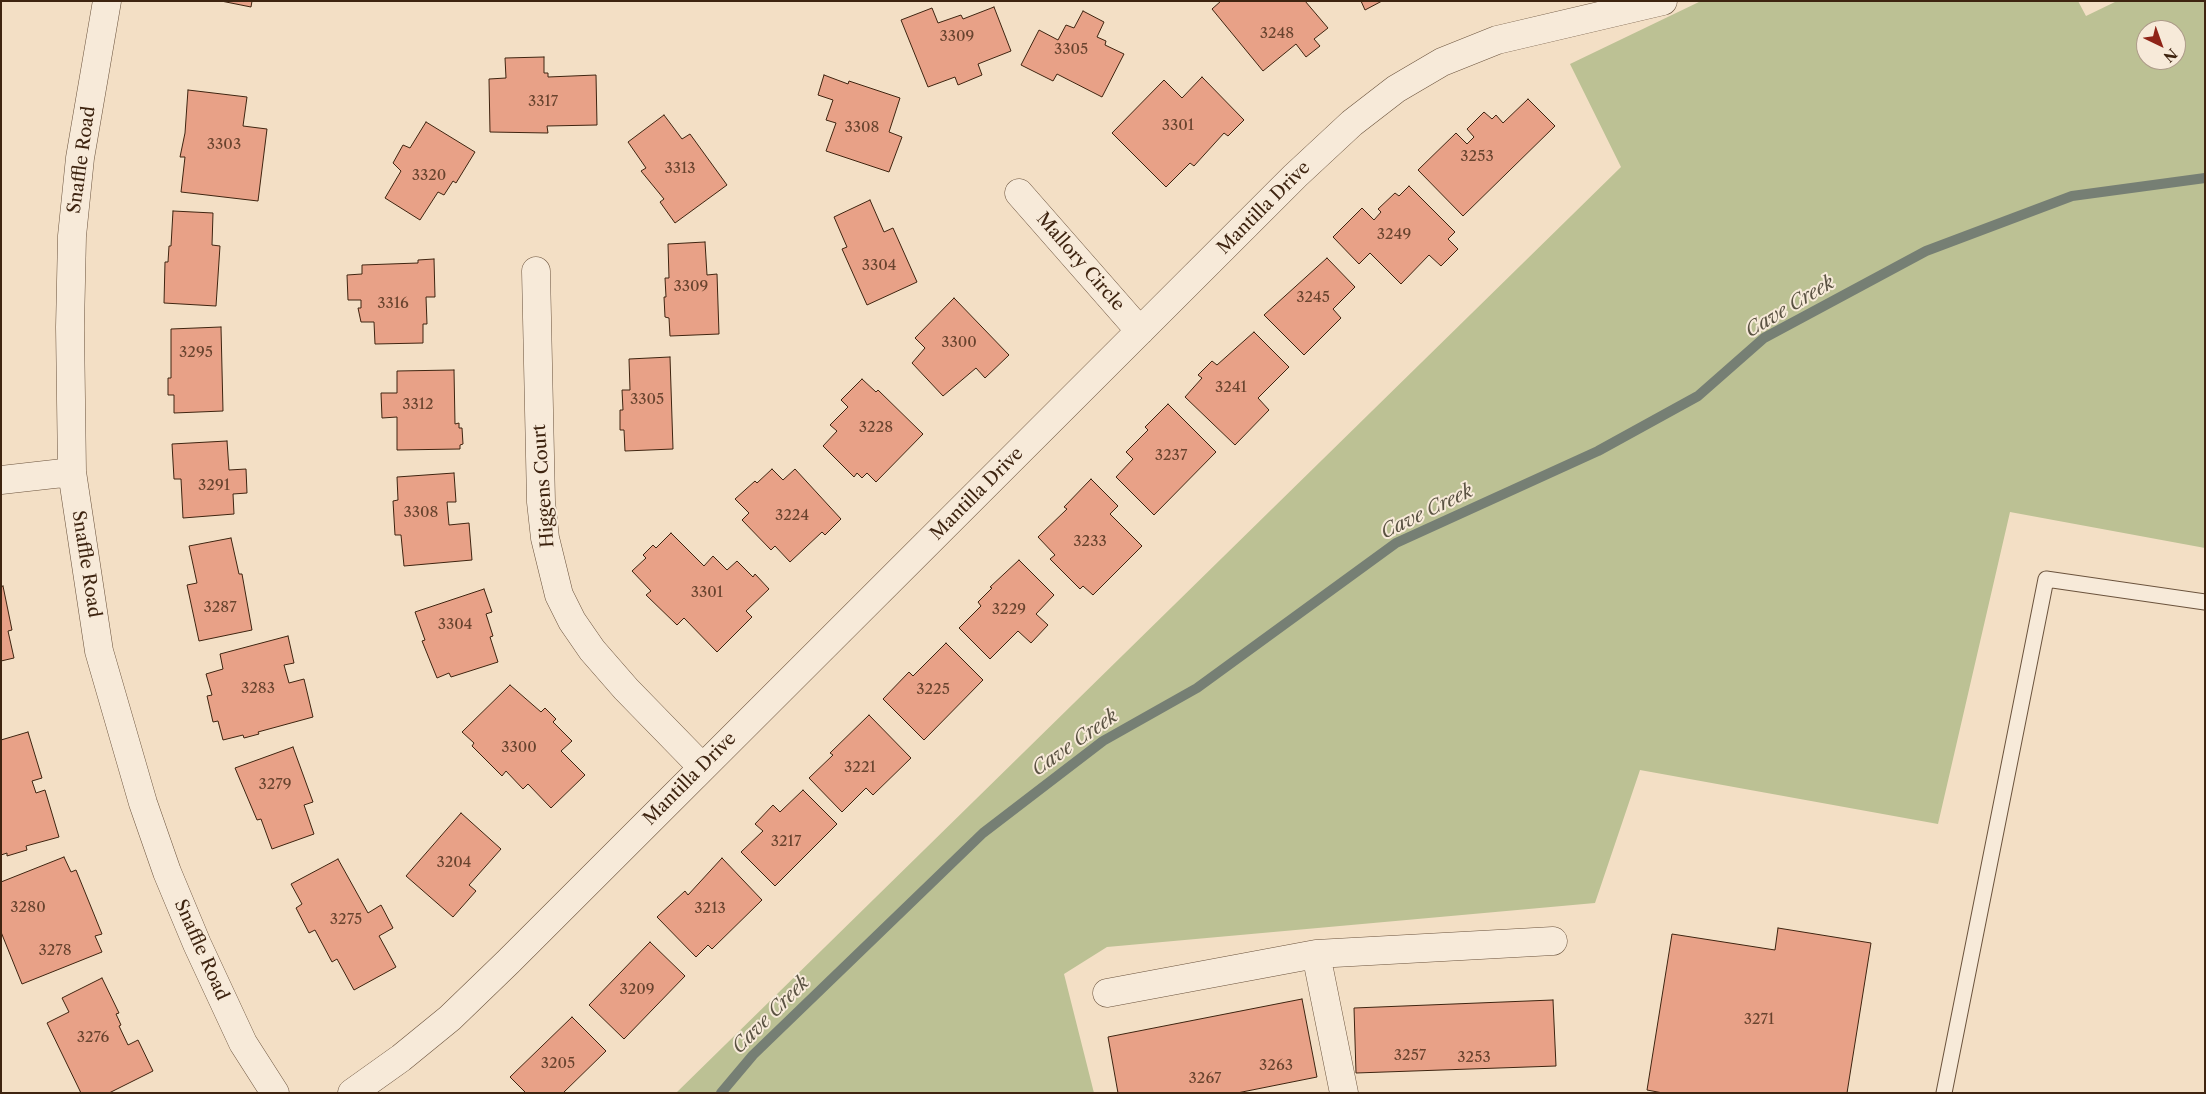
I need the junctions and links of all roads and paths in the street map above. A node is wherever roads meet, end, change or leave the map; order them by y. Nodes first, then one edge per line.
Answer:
1 (108, 1) edge
2 (1663, 1) edge
3 (1019, 193) dead end
4 (536, 271) dead end
5 (1140, 331) junction
6 (72, 472) junction
7 (1, 480) edge
8 (2205, 602) edge
9 (702, 767) junction
10 (1553, 941) dead end
11 (1316, 954) junction
12 (1107, 993) dead end
13 (275, 1093) edge
14 (352, 1093) edge
15 (1344, 1093) edge
16 (1944, 1093) edge

1 - 6 street, Snaffle Road
2 - 5 street, Mantilla Drive
3 - 5 street, Mallory Circle
4 - 9 street, Higgens Court
5 - 9 street, Mantilla Drive
6 - 7 street
6 - 13 street, Snaffle Road
8 - 16 lane
9 - 14 street, Mantilla Drive
10 - 11 street
11 - 12 street
11 - 15 street

